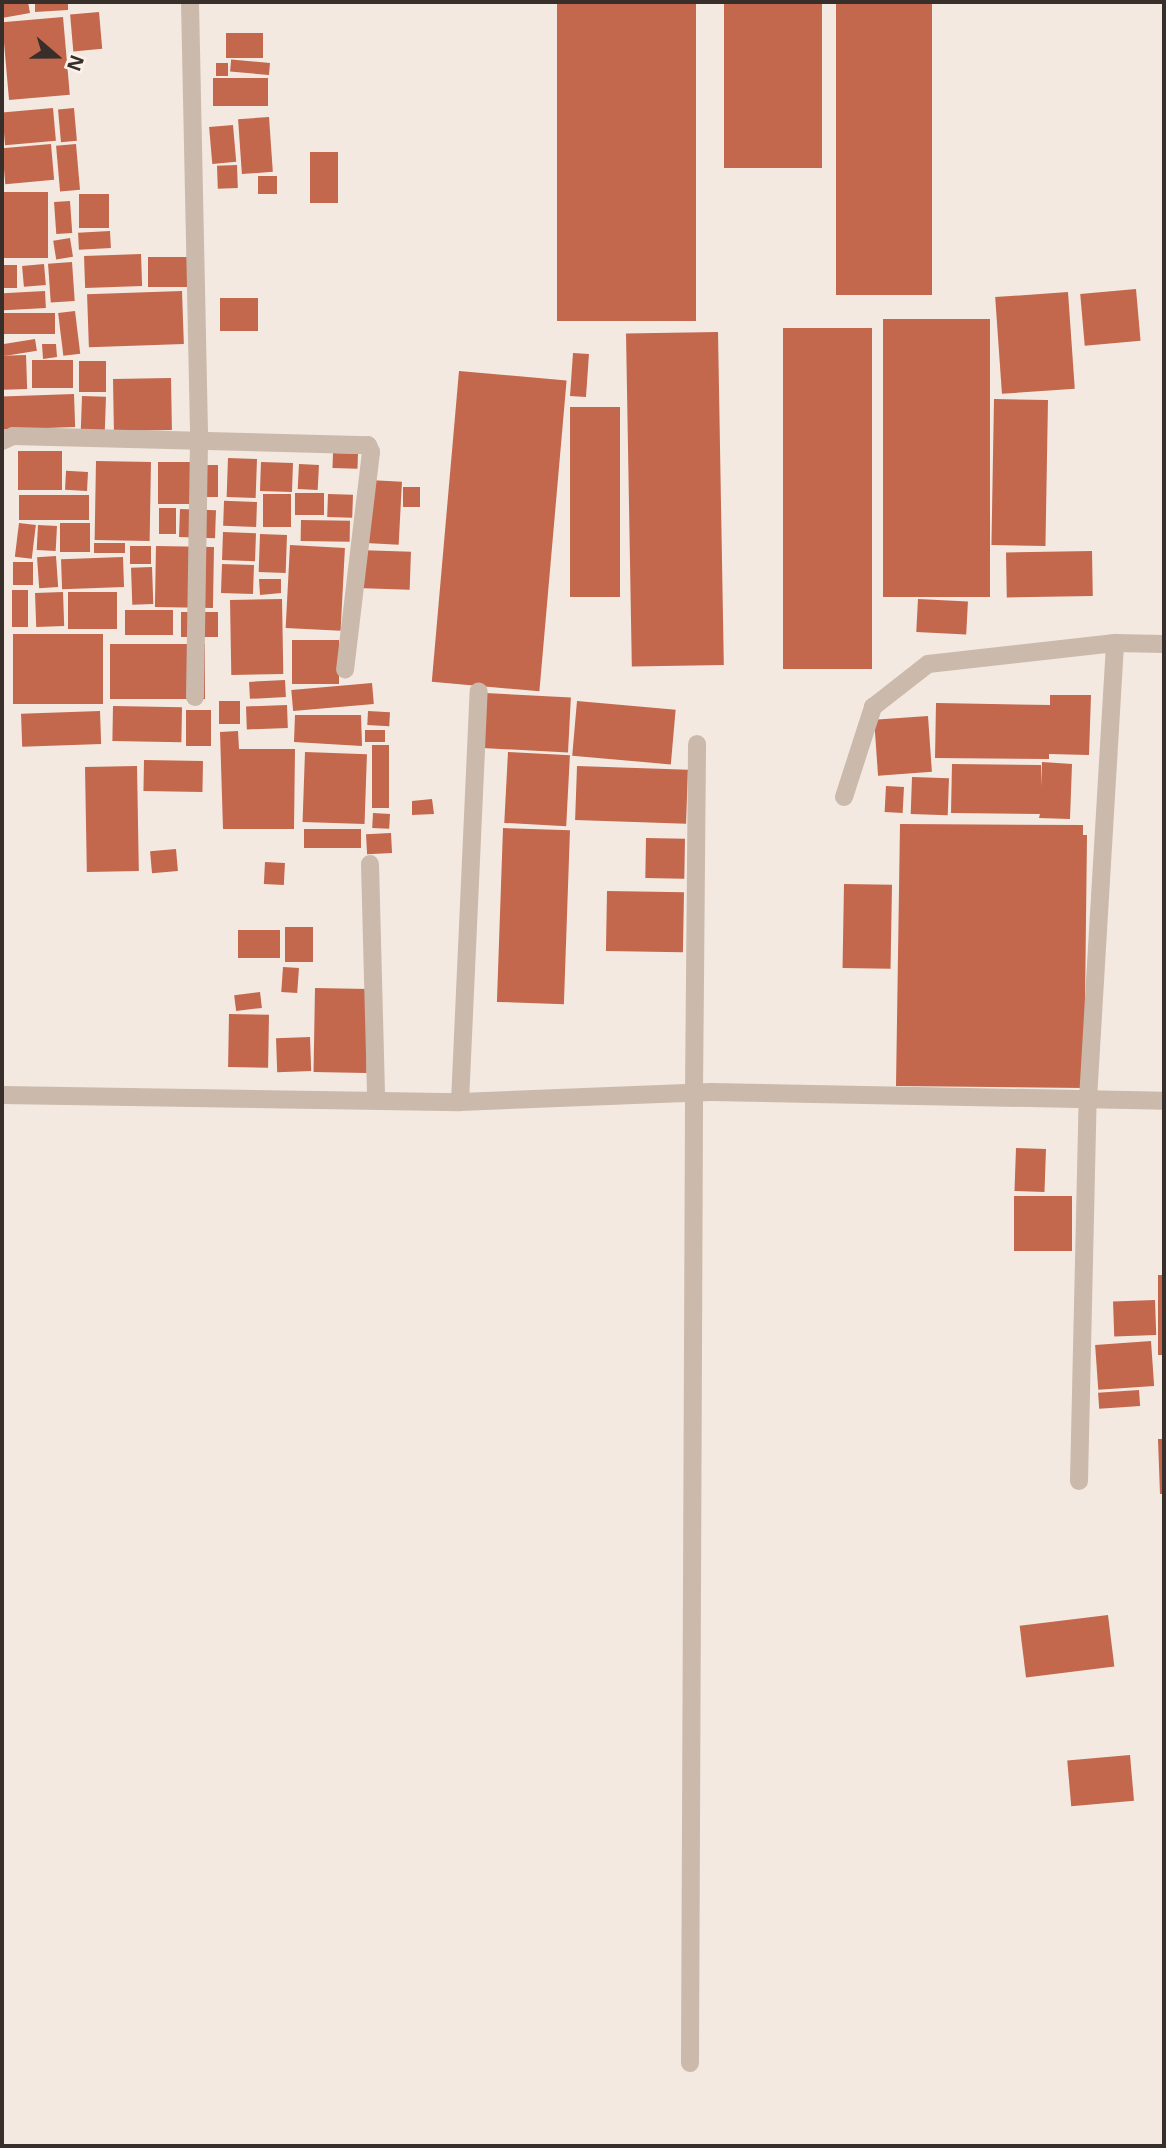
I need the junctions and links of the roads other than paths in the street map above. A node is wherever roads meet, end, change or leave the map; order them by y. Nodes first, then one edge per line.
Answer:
1 (190, 2) edge
2 (2, 441) edge
3 (199, 442) junction
4 (1115, 643) junction
5 (1164, 644) edge
6 (345, 669) dead end
7 (479, 691) dead end
8 (195, 696) dead end
9 (697, 744) dead end
10 (844, 797) dead end
11 (370, 864) dead end
12 (694, 1093) junction
13 (2, 1095) edge
14 (376, 1098) junction
15 (1088, 1099) junction
16 (1164, 1101) edge
17 (460, 1102) junction
18 (1079, 1481) dead end
19 (690, 2063) dead end

1 - 3 street
2 - 3 street
3 - 6 street
3 - 8 street
4 - 5 street
4 - 10 street
4 - 15 street
7 - 17 street
9 - 12 street
11 - 14 street
12 - 15 street
12 - 17 street
12 - 19 street
13 - 14 street
14 - 17 street
15 - 16 street
15 - 18 street

